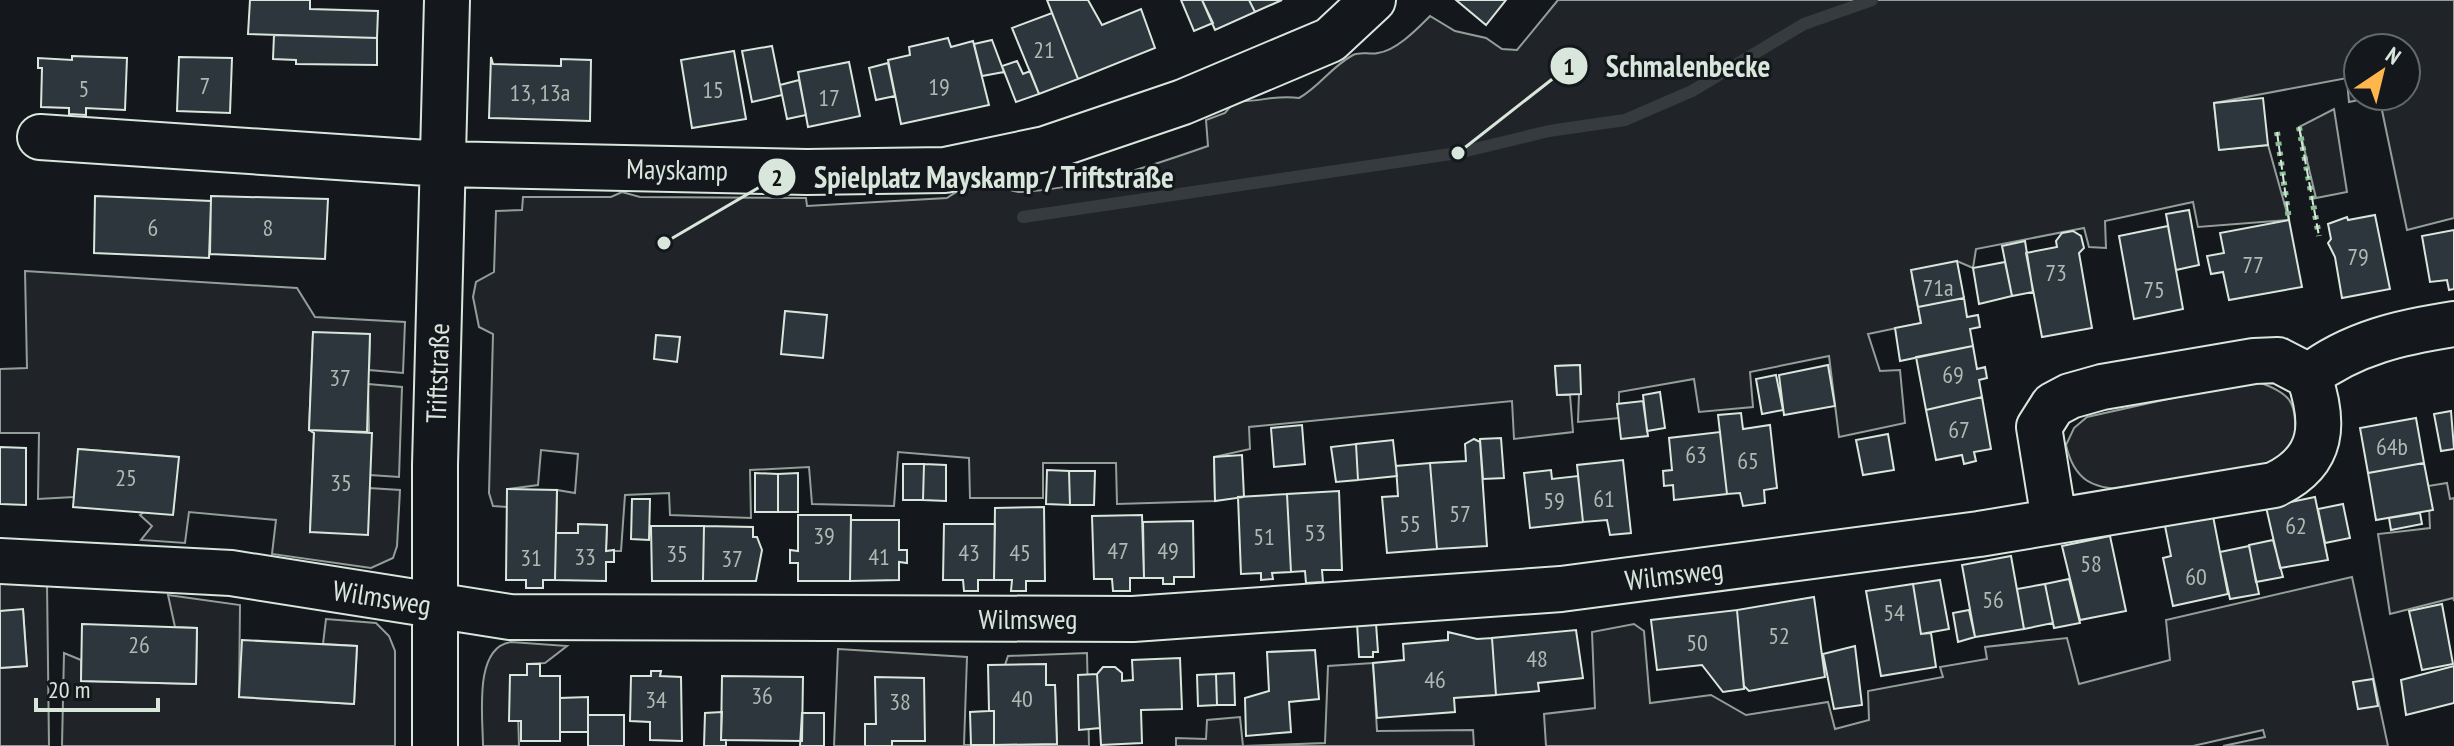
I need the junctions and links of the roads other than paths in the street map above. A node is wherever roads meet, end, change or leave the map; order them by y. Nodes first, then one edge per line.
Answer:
1 (447, 0) edge
2 (1373, 0) edge
3 (40, 137) dead end
4 (442, 164) junction
5 (2454, 324) edge
6 (2309, 376) junction
7 (2054, 520) junction
8 (0, 561) edge
9 (434, 605) junction
10 (435, 746) edge

1 - 4 street, Triftstraße
2 - 4 street, Mayskamp
3 - 4 street, Mayskamp
4 - 9 street, Triftstraße
5 - 6 street
6 - 7 street, Wilmsweg
6 - 7 street
7 - 9 street, Wilmsweg
8 - 9 street, Wilmsweg
9 - 10 street, Triftstraße

